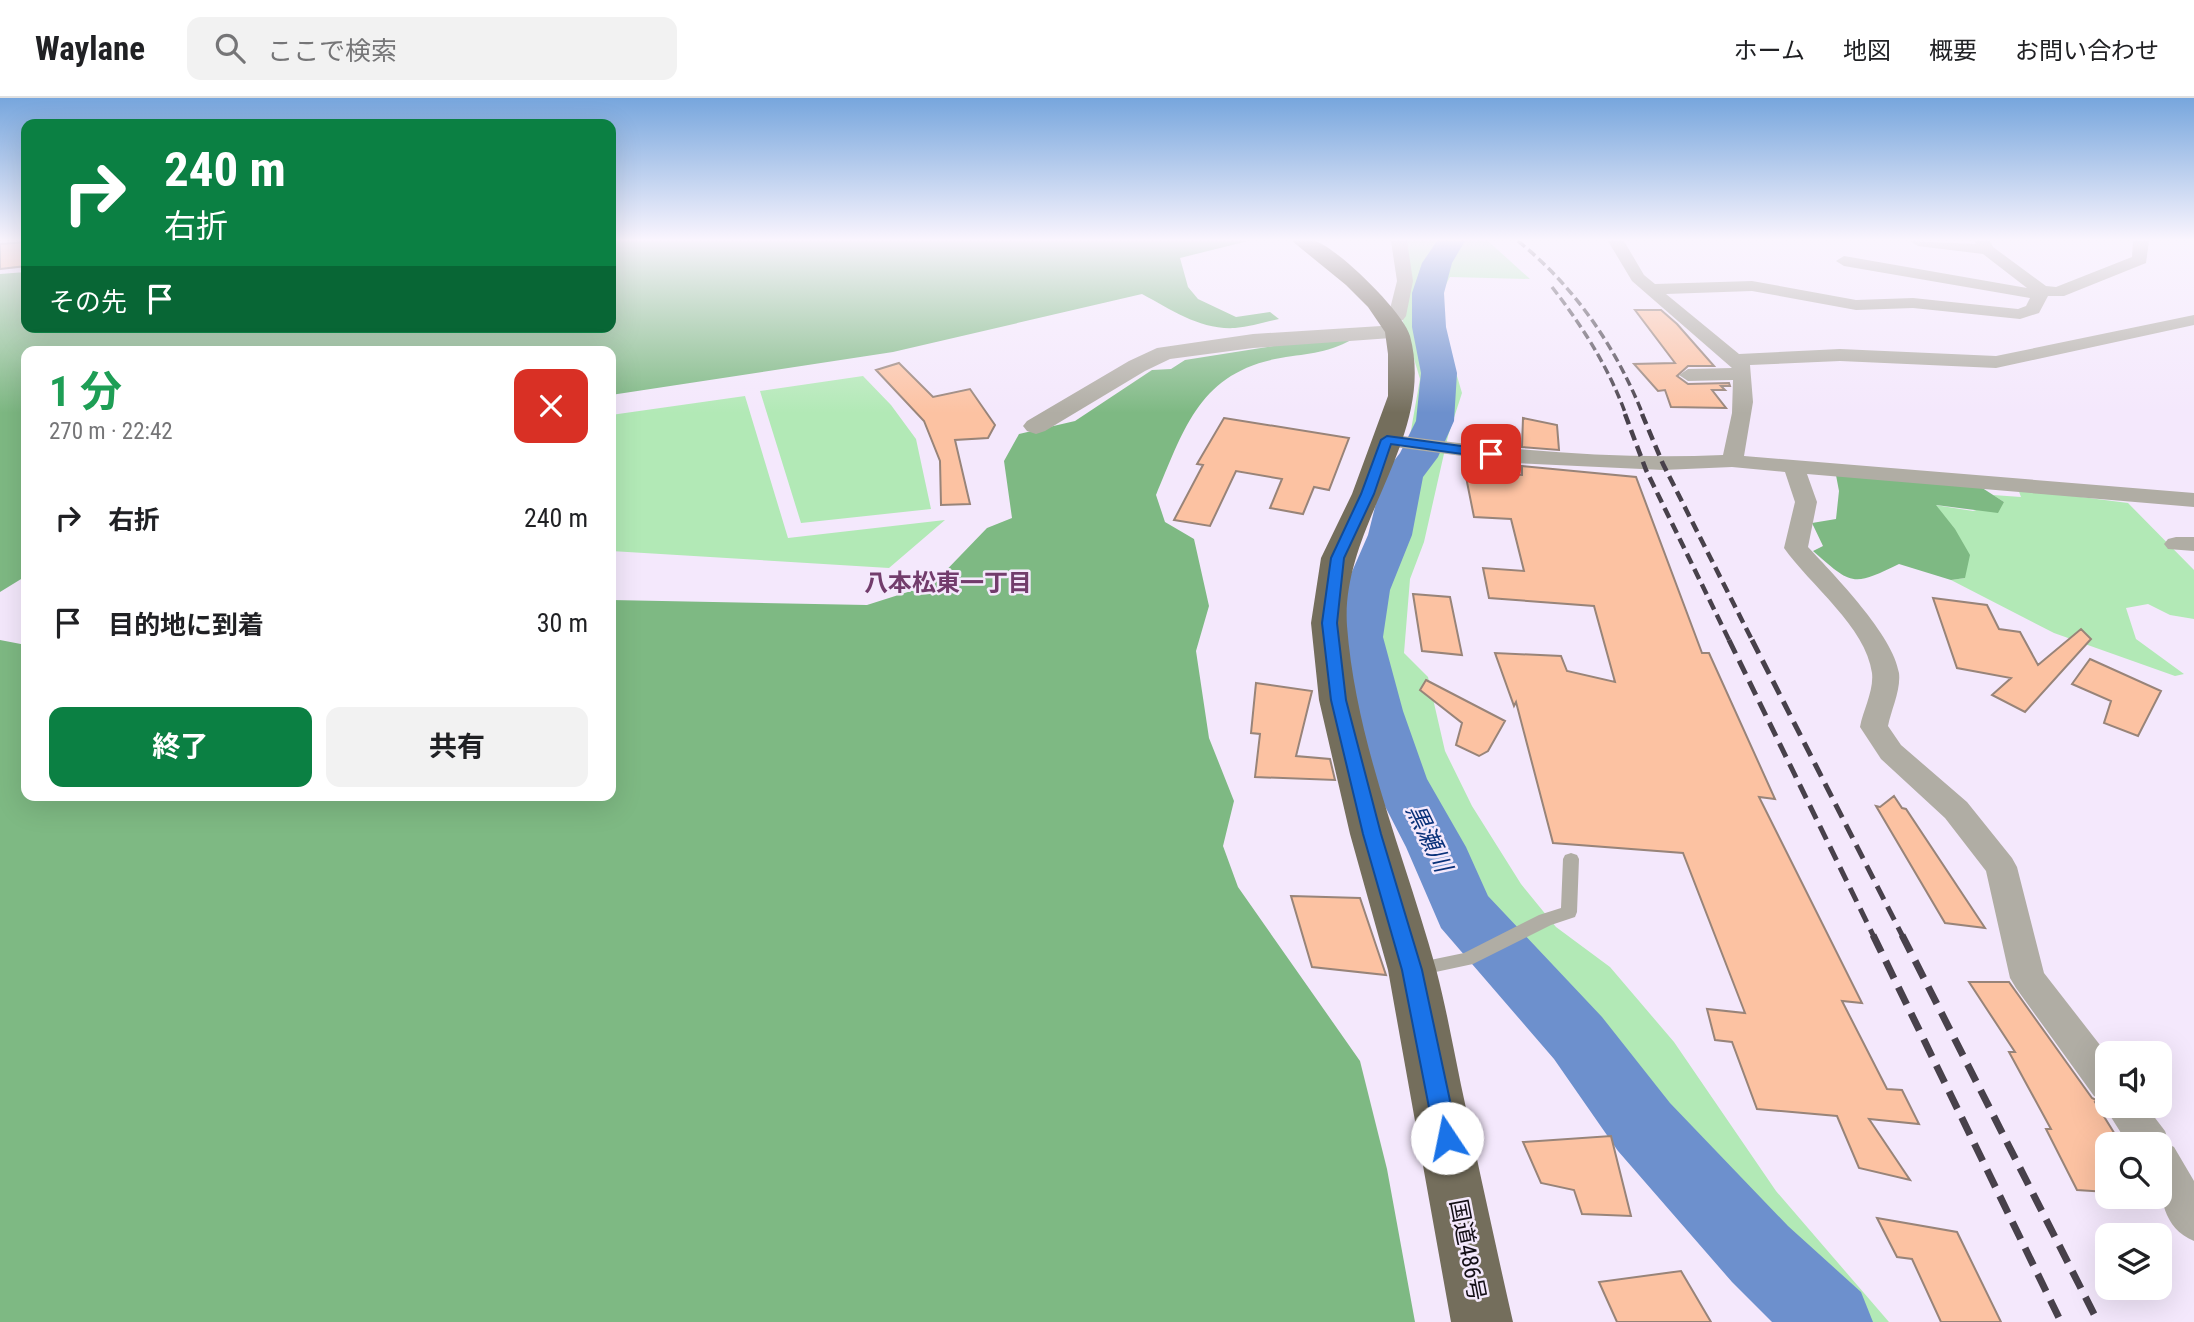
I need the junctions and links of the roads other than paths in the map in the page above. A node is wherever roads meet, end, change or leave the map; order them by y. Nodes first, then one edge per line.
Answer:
1 (1369, 298) edge
2 (1401, 298) edge
3 (1661, 298) edge
4 (1818, 298) edge
5 (2038, 298) edge
6 (2194, 320) edge
7 (1392, 325) junction
8 (1740, 367) junction
9 (1688, 375) dead end
10 (1036, 426) dead end
11 (1400, 442) junction
12 (1732, 461) junction
13 (1794, 467) junction
14 (2194, 500) edge
15 (1571, 859) dead end
16 (1412, 970) junction
17 (2095, 1068) edge
18 (2172, 1182) edge
19 (2194, 1221) edge
20 (1482, 1322) edge

1 - 7 highway
2 - 7 street
3 - 8 street
4 - 5 street
6 - 8 street
7 - 10 street
7 - 11 highway, 国道486号
8 - 9 street
8 - 12 street
11 - 12 street
11 - 16 highway, 国道486号
12 - 13 street
13 - 14 street
13 - 17 street
15 - 16 lane
16 - 20 highway, 国道486号
18 - 19 street

